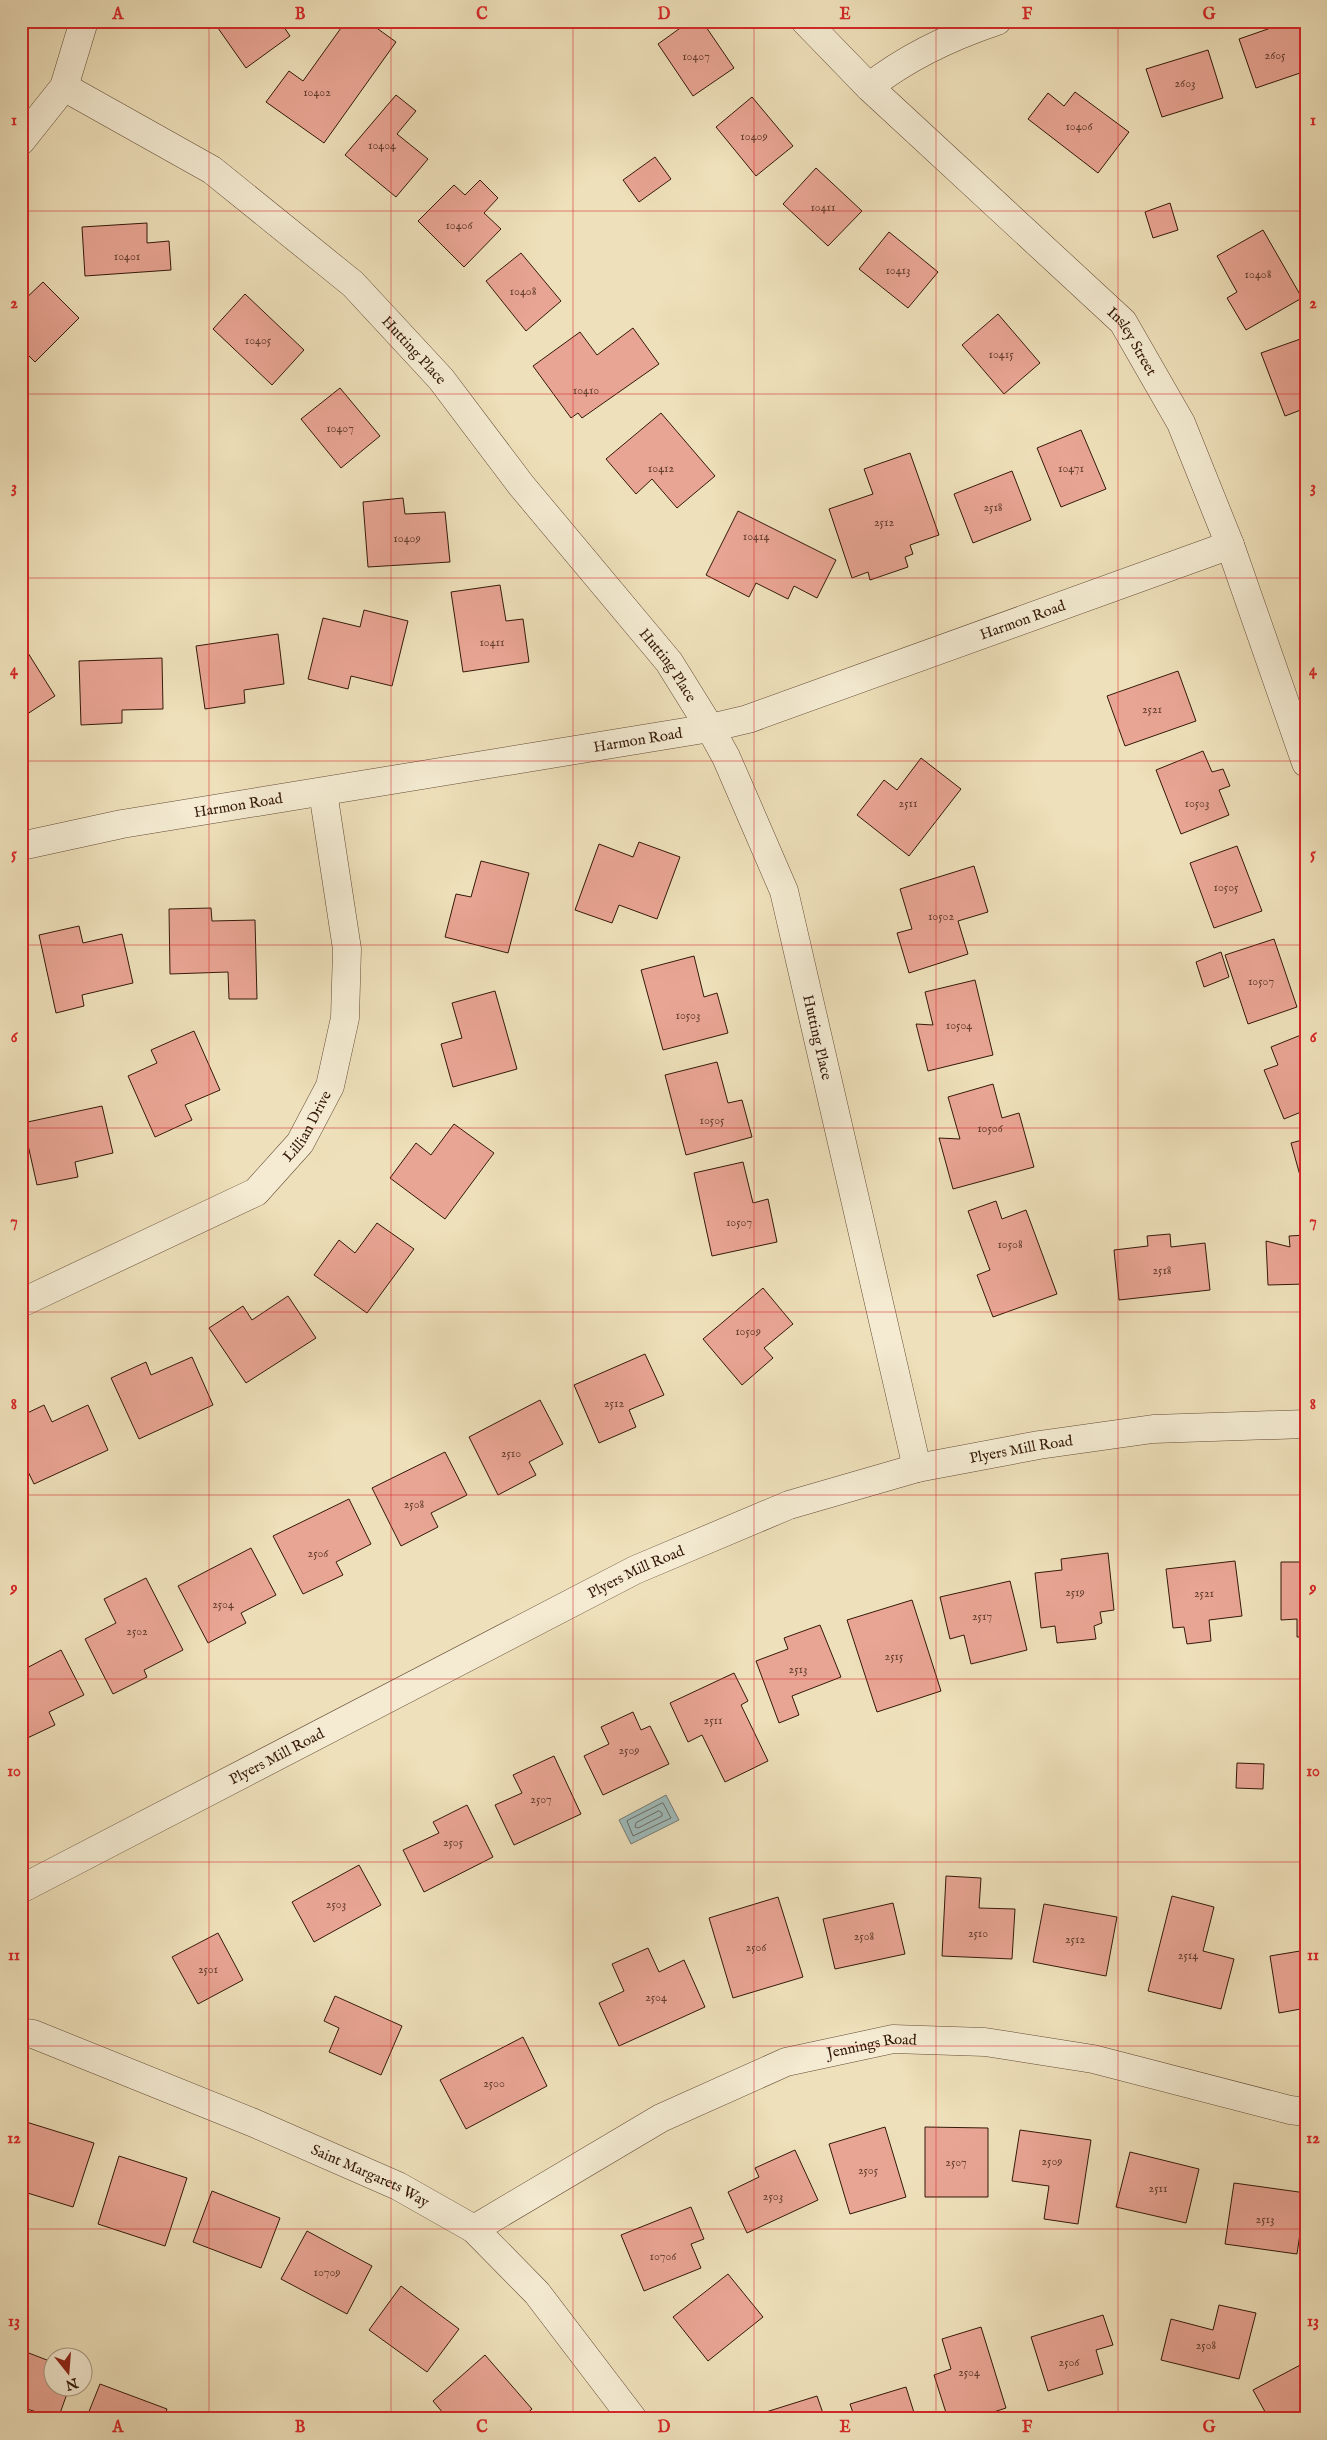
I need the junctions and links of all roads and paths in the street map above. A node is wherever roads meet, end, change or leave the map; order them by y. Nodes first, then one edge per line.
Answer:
1 (84, 21) edge
2 (805, 21) edge
3 (997, 21) edge
4 (64, 87) junction
5 (869, 87) junction
6 (21, 141) edge
7 (1230, 545) junction
8 (710, 728) junction
9 (1306, 763) edge
10 (323, 792) junction
11 (21, 846) edge
12 (21, 1303) edge
13 (1306, 1424) edge
14 (916, 1468) junction
15 (21, 1889) edge
16 (25, 2030) edge
17 (1306, 2112) edge
18 (474, 2229) junction
19 (633, 2419) edge

1 - 4 street
2 - 5 street, Insley Street
3 - 5 street
4 - 6 street
4 - 8 street, Hutting Place
5 - 7 street, Insley Street
7 - 8 street, Harmon Road
7 - 9 street, Insley Street
8 - 10 street, Harmon Road
8 - 14 street, Hutting Place
10 - 11 street, Harmon Road
10 - 12 street, Lillian Drive
13 - 14 street, Plyers Mill Road
14 - 15 street, Plyers Mill Road
16 - 18 street, Saint Margarets Way
17 - 18 street, Jennings Road
18 - 19 street, Saint Margarets Way

